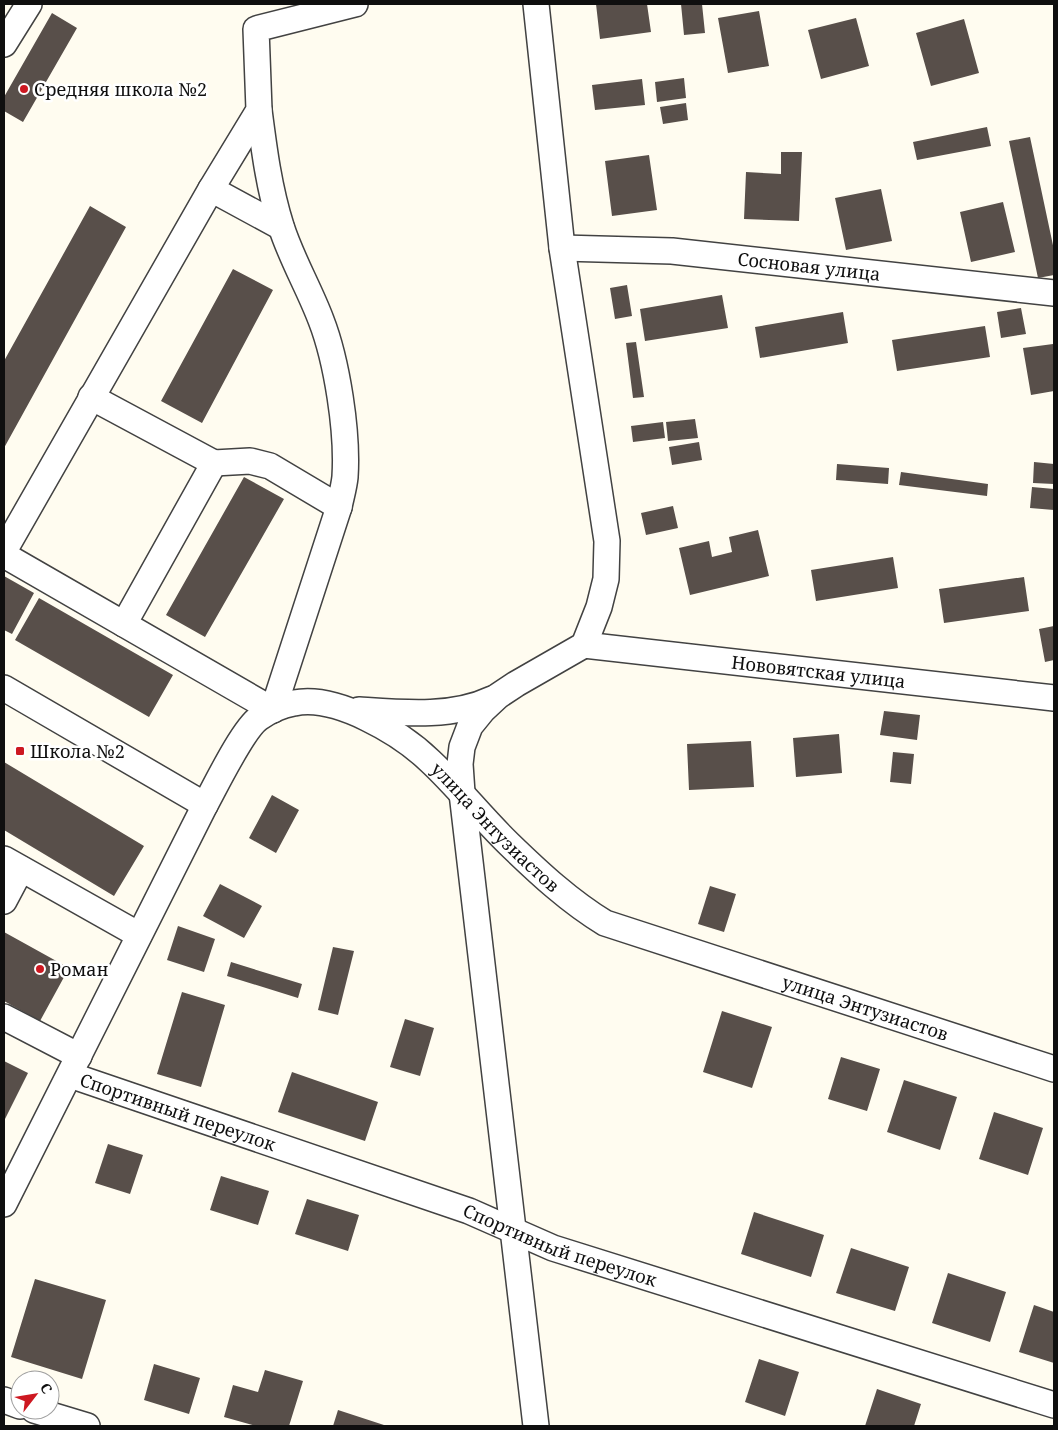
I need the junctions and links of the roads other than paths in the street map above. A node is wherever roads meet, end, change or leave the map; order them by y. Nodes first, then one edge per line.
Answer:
1 (30, 4) edge
2 (356, 4) edge
3 (536, 4) edge
4 (4, 44) edge
5 (259, 110) junction
6 (211, 188) junction
7 (281, 226) junction
8 (562, 248) junction
9 (1054, 293) edge
10 (91, 397) junction
11 (214, 463) junction
12 (339, 507) junction
13 (4, 551) edge
14 (4, 555) edge
15 (124, 624) junction
16 (584, 645) junction
17 (4, 688) edge
18 (498, 696) junction
19 (1054, 698) edge
20 (344, 708) junction
21 (273, 710) junction
22 (462, 793) junction
23 (205, 804) junction
24 (12, 864) edge
25 (4, 901) edge
26 (139, 935) junction
27 (4, 1017) edge
28 (74, 1065) junction
29 (1054, 1069) edge
30 (4, 1204) edge
31 (513, 1230) junction
32 (1054, 1405) edge
33 (60, 1418) edge
34 (87, 1426) edge
35 (536, 1426) edge

1 - 4 street
2 - 5 street
3 - 8 street
5 - 6 street
5 - 7 street
6 - 7 street
6 - 10 street
7 - 12 street
8 - 9 street, Сосновая улица
8 - 16 street
10 - 11 street
10 - 13 street
11 - 12 street
11 - 15 street
12 - 21 street
14 - 15 street
15 - 21 street
16 - 18 street
16 - 19 street, Нововятская улица
17 - 23 street
18 - 20 street
18 - 22 street
20 - 21 street, улица Энтузиастов
20 - 22 street, улица Энтузиастов
21 - 23 street, улица Энтузиастов
22 - 29 street, улица Энтузиастов
22 - 31 street
23 - 26 street, улица Энтузиастов
24 - 25 street
24 - 26 street
26 - 28 street, улица Энтузиастов
27 - 28 street, Спортивный переулок
28 - 30 street, улица Энтузиастов
28 - 31 street, Спортивный переулок
31 - 32 street, Спортивный переулок
31 - 35 street
33 - 34 street

